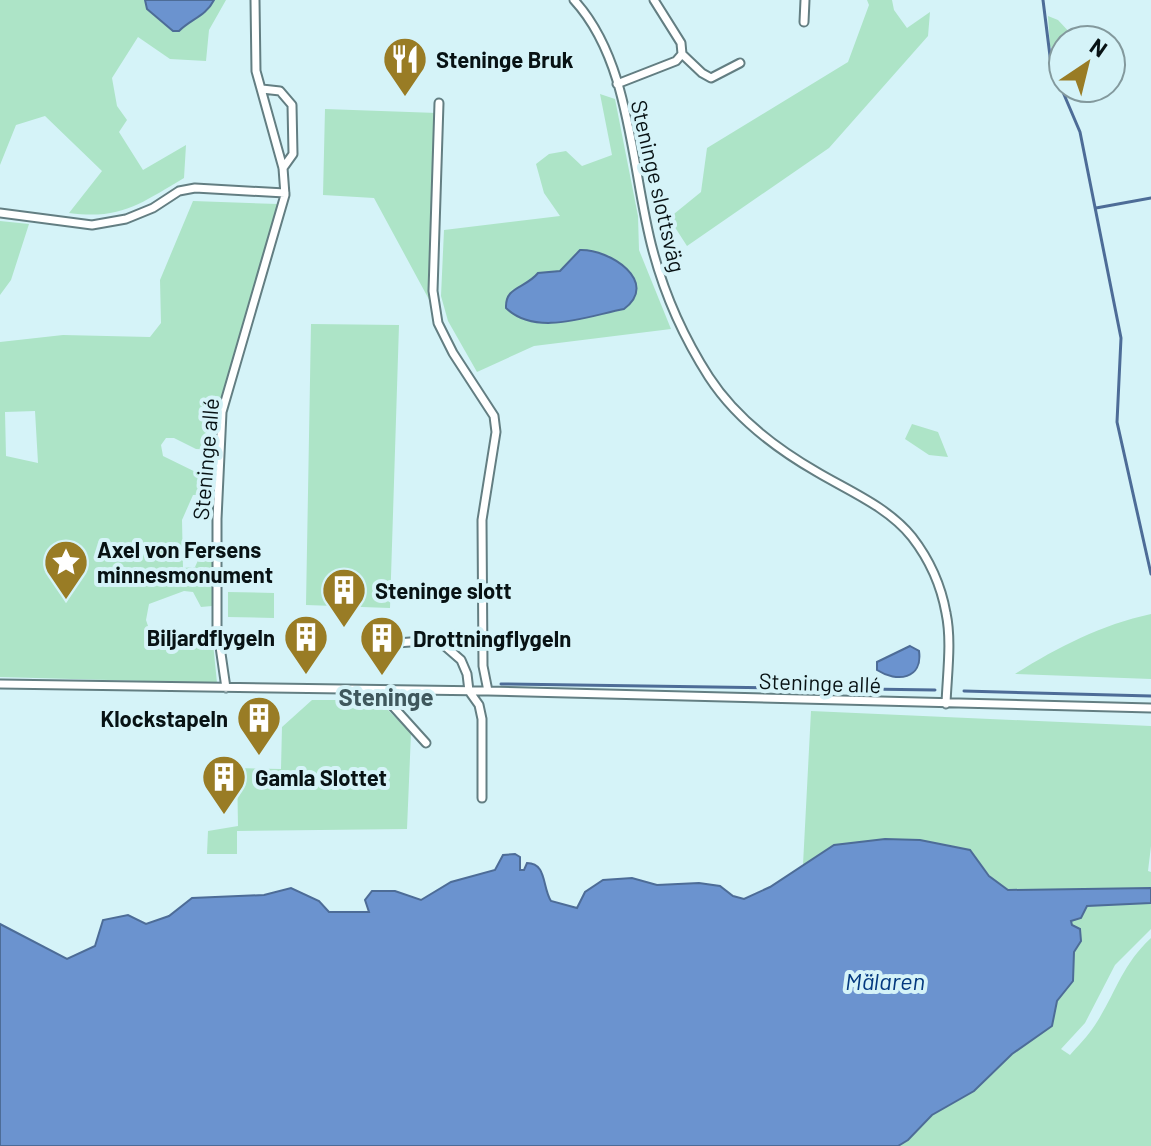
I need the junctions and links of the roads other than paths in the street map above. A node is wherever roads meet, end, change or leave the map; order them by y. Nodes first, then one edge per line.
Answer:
1 (255, 0) edge
2 (574, 0) edge
3 (654, 0) edge
4 (805, 0) edge
5 (804, 22) dead end
6 (682, 54) junction
7 (740, 63) dead end
8 (617, 84) junction
9 (262, 89) junction
10 (439, 103) dead end
11 (283, 168) junction
12 (285, 193) junction
13 (0, 213) edge
14 (369, 645) dead end
15 (0, 684) edge
16 (226, 688) junction
17 (379, 691) junction
18 (469, 691) junction
19 (488, 691) junction
20 (946, 704) junction
21 (1151, 708) edge
22 (426, 743) dead end
23 (482, 798) dead end

1 - 9 street
2 - 8 street, Steninge slottsväg
3 - 6 street
4 - 5 street
6 - 7 street
6 - 8 street
8 - 20 street, Steninge slottsväg
9 - 11 street
9 - 11 street
10 - 19 street
11 - 12 street
12 - 13 street
12 - 16 street, Steninge allé
14 - 18 street
15 - 16 street, Steninge allé
16 - 17 street, Steninge allé
17 - 18 street, Steninge allé
17 - 22 street
18 - 19 street, Steninge allé
18 - 23 street
19 - 20 street, Steninge allé
20 - 21 street, Steninge allé

